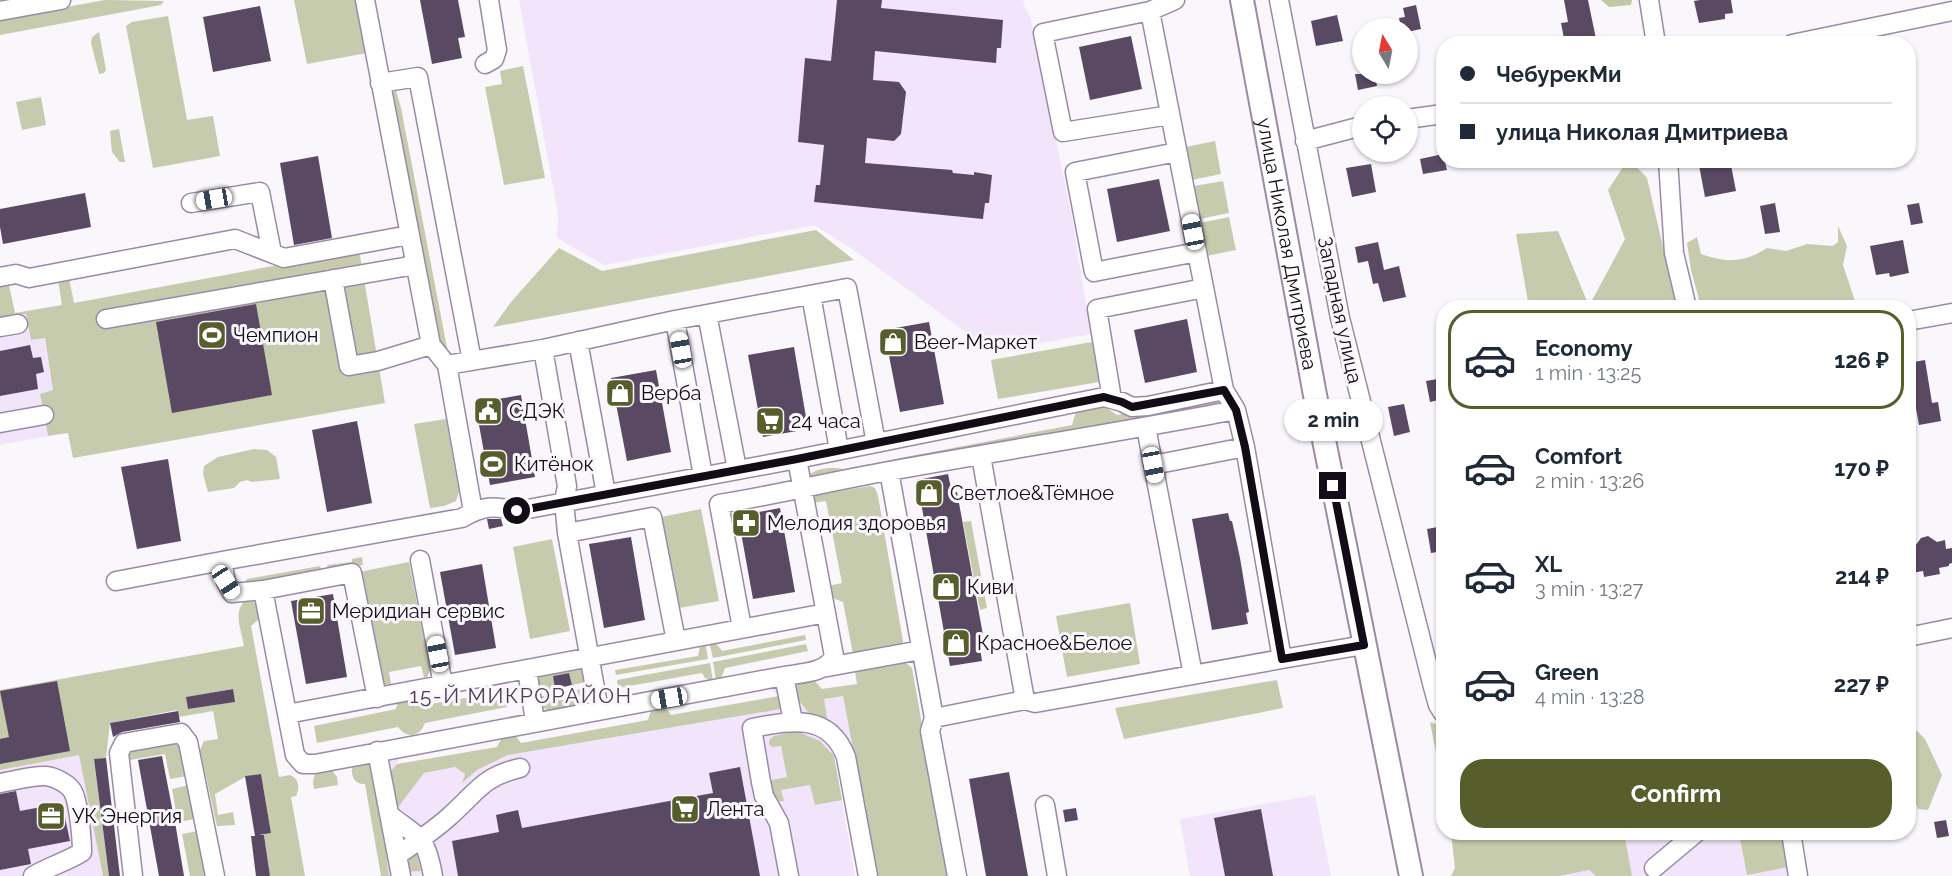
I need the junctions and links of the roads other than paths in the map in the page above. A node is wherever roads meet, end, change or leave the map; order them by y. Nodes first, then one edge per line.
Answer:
1 (61, 0) edge
2 (364, 0) edge
3 (489, 0) edge
4 (1175, 0) edge
5 (1242, 0) edge
6 (1279, 0) edge
7 (1649, 0) edge
8 (0, 11) edge
9 (1150, 11) junction
10 (1952, 11) edge
11 (1655, 36) edge
12 (1831, 36) edge
13 (485, 64) dead end
14 (380, 83) junction
15 (1170, 115) junction
16 (1436, 115) edge
17 (1418, 117) edge
18 (1352, 129) edge
19 (1305, 141) junction
20 (1178, 152) junction
21 (1669, 168) edge
22 (191, 203) dead end
23 (409, 235) junction
24 (1197, 252) junction
25 (272, 253) junction
26 (415, 265) junction
27 (0, 278) edge
28 (333, 279) junction
29 (1204, 288) junction
30 (810, 295) junction
31 (1685, 300) edge
32 (1952, 313) edge
33 (707, 314) junction
34 (106, 319) dead end
35 (675, 320) junction
36 (1916, 320) edge
37 (578, 341) junction
38 (431, 345) junction
39 (543, 349) junction
40 (472, 361) junction
41 (447, 365) junction
42 (1224, 390) junction
43 (1117, 400) junction
44 (1236, 410) junction
45 (44, 415) dead end
46 (0, 423) edge
47 (1146, 427) junction
48 (876, 443) junction
49 (1245, 447) junction
50 (838, 450) junction
51 (981, 456) junction
52 (797, 459) junction
53 (1153, 465) junction
54 (737, 469) junction
55 (889, 471) junction
56 (703, 476) junction
57 (803, 488) junction
58 (606, 494) junction
59 (564, 501) junction
60 (474, 511) junction
61 (567, 532) junction
62 (420, 560) dead end
63 (222, 561) junction
64 (116, 581) dead end
65 (263, 590) junction
66 (826, 612) junction
67 (742, 628) junction
68 (1952, 628) edge
69 (1916, 635) edge
70 (676, 641) junction
71 (1364, 645) junction
72 (921, 650) junction
73 (591, 657) junction
74 (1282, 659) junction
75 (822, 668) junction
76 (527, 669) junction
77 (1193, 675) junction
78 (784, 676) junction
79 (443, 685) junction
80 (377, 698) junction
81 (1436, 698) edge
82 (1025, 700) junction
83 (600, 710) junction
84 (287, 714) junction
85 (934, 718) junction
86 (793, 721) junction
87 (535, 722) junction
88 (377, 751) junction
89 (520, 768) dead end
90 (0, 783) edge
91 (1045, 805) dead end
92 (391, 816) junction
93 (421, 839) junction
94 (1687, 840) edge
95 (1792, 840) edge
96 (398, 855) junction
97 (1654, 868) dead end
98 (33, 876) edge
99 (133, 876) edge
100 (215, 876) edge
101 (401, 876) edge
102 (434, 876) edge
103 (789, 876) edge
104 (868, 876) edge
105 (957, 876) edge
106 (1057, 876) edge
107 (1410, 876) edge
108 (1798, 876) edge

1 - 8 street
2 - 14 street
3 - 13 street
4 - 9 street
5 - 71 main road, улица Николая Дмитриева
6 - 19 street, Западная улица
7 - 11 street
9 - 15 street
9 - 15 street
10 - 12 street
14 - 23 street
14 - 40 street
15 - 20 street
16 - 17 street
18 - 19 street
19 - 81 street, Западная улица
20 - 24 street
20 - 24 street
21 - 31 street
22 - 25 street
23 - 25 street
23 - 26 street
24 - 29 street
25 - 27 street
26 - 28 street
26 - 38 street
28 - 34 street
28 - 38 street
29 - 42 street
29 - 43 street
30 - 33 street
30 - 48 street
30 - 50 street
32 - 36 street
33 - 35 street
33 - 54 street
35 - 37 street
35 - 56 street
37 - 39 street
37 - 58 street
38 - 41 street
39 - 40 street
39 - 59 street
40 - 41 street
41 - 60 street
42 - 43 street
42 - 44 street
43 - 48 street
44 - 47 street
44 - 49 street
45 - 46 street
47 - 51 street
47 - 53 street
48 - 50 street
49 - 53 street
49 - 74 street
50 - 52 street
51 - 55 street
51 - 82 street
52 - 54 street
52 - 57 street
53 - 77 street
54 - 56 street
55 - 57 street
55 - 72 street
56 - 58 street
57 - 66 street
57 - 67 street
58 - 59 street
59 - 60 street
59 - 61 street
60 - 63 street
61 - 70 street
61 - 73 street
62 - 79 street
63 - 64 street
63 - 65 street
65 - 80 street
65 - 84 street
66 - 67 street
66 - 75 street
67 - 70 street
68 - 69 street
70 - 73 street
71 - 74 street
71 - 107 main road, улица Николая Дмитриева
72 - 75 street
72 - 85 street
73 - 76 street
73 - 83 street
74 - 77 street
75 - 78 street
76 - 79 street
76 - 87 street
77 - 82 street
78 - 83 street
78 - 86 street
79 - 80 street
80 - 84 street
82 - 85 street
83 - 87 street
84 - 88 street
85 - 105 street
86 - 103 street
86 - 104 street
87 - 88 street
88 - 92 street
89 - 93 street
90 - 98 street
91 - 106 street
92 - 93 street
92 - 96 street
93 - 96 street
93 - 102 street
94 - 97 street
95 - 108 street
96 - 101 street
99 - 100 street

